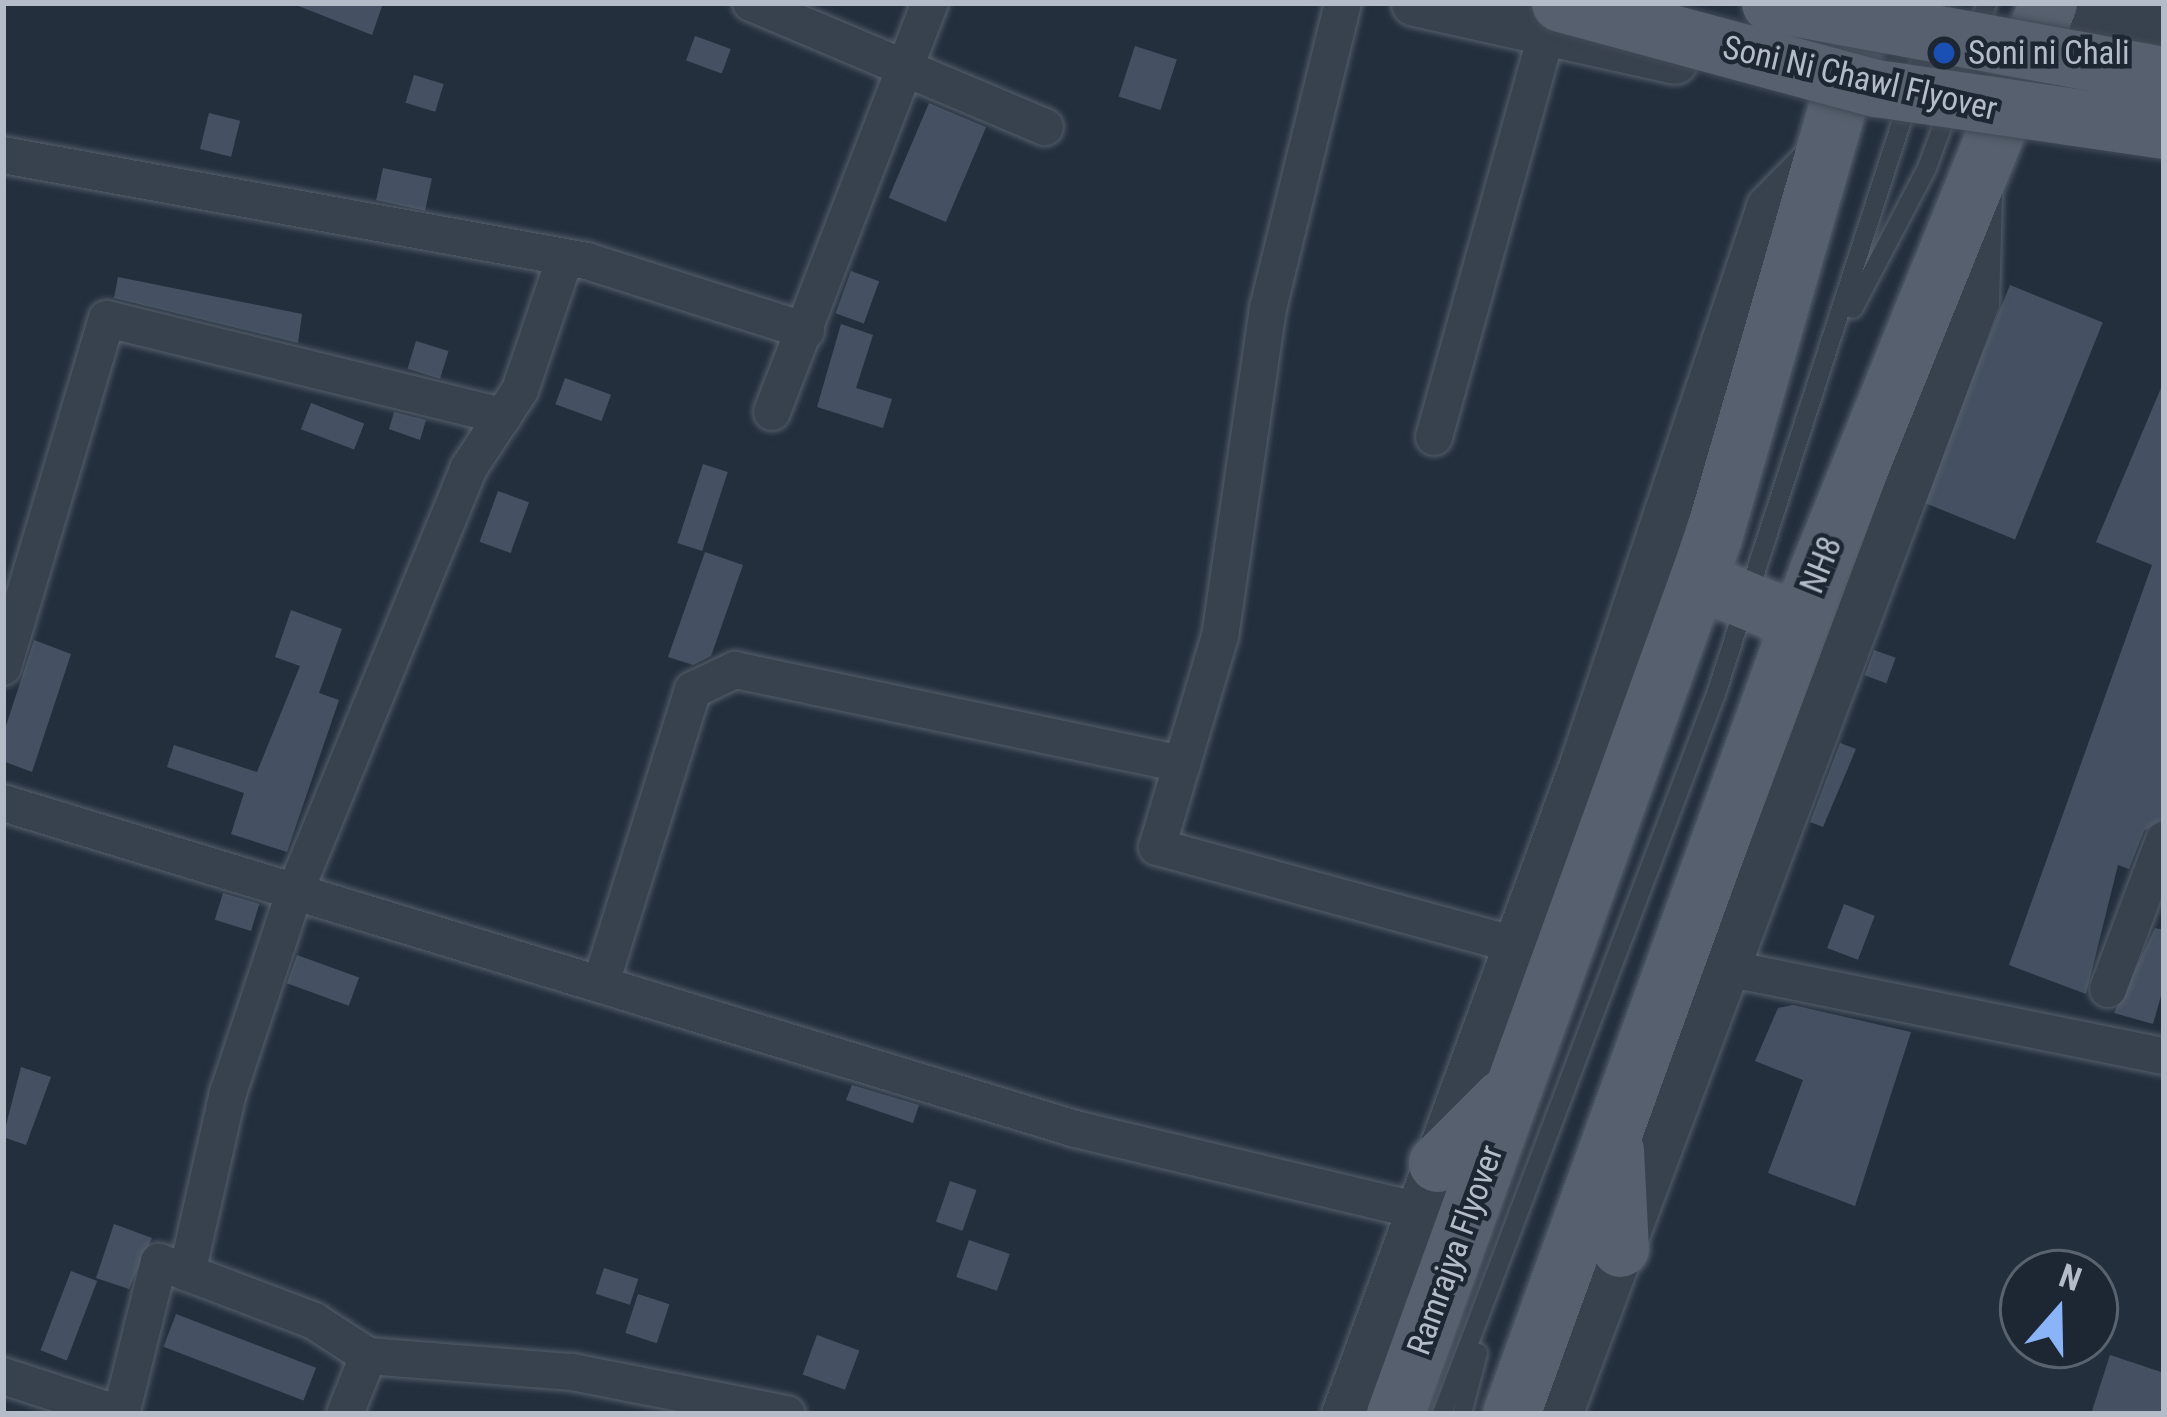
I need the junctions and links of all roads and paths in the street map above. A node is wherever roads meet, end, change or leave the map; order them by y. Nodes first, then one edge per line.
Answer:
1 (751, 3) edge
2 (930, 3) edge
3 (1343, 3) edge
4 (1414, 3) edge
5 (1770, 3) edge
6 (1867, 3) edge
7 (1940, 3) edge
8 (1987, 3) edge
9 (2052, 3) edge
10 (1553, 17) edge
11 (2164, 27) edge
12 (911, 70) junction
13 (2164, 75) edge
14 (1045, 127) dead end
15 (1832, 127) junction
16 (2164, 130) edge
17 (2004, 132) junction
18 (2164, 150) edge
19 (3, 155) edge
20 (1979, 189) junction
21 (565, 258) junction
22 (806, 331) junction
23 (1837, 340) junction
24 (772, 412) dead end
25 (503, 416) junction
26 (1434, 437) dead end
27 (1748, 600) junction
28 (3, 667) edge
29 (1182, 764) junction
30 (3, 803) edge
31 (2164, 840) edge
32 (292, 899) junction
33 (2152, 907) edge
34 (1516, 945) junction
35 (1726, 968) junction
36 (601, 982) junction
37 (2108, 989) dead end
38 (1668, 1048) junction
39 (2164, 1056) edge
40 (1514, 1086) junction
41 (1612, 1134) junction
42 (1426, 1186) junction
43 (1620, 1248) junction
44 (187, 1273) junction
45 (1469, 1286) junction
46 (368, 1356) junction
47 (3, 1376) edge
48 (120, 1414) edge
49 (345, 1414) edge
50 (787, 1414) edge
51 (1343, 1414) edge
52 (1395, 1414) edge
53 (1442, 1414) edge
54 (1462, 1414) edge
55 (1511, 1414) edge
56 (1559, 1414) edge

1 - 12 street
2 - 12 street
3 - 29 street
4 - 10 street
5 - 13 main road, Soni Ni Chawl Flyover, bridge
6 - 15 main road
7 - 23 lane
8 - 23 lane
9 - 11 street
9 - 17 main road, NH8
10 - 15 street
10 - 16 main road, Soni Ni Chawl Flyover, bridge
10 - 26 street
12 - 14 street
12 - 22 street
15 - 27 main road
15 - 34 street
17 - 18 street
17 - 20 main road, NH8
19 - 21 street
20 - 27 main road, NH8
20 - 35 street
21 - 22 street
21 - 25 street
22 - 24 street
23 - 27 lane
25 - 28 street
25 - 32 street
27 - 38 main road, NH8
27 - 40 main road, Ramrajya Flyover
27 - 45 lane
29 - 34 street
29 - 36 street
30 - 32 street
31 - 33 street
32 - 36 street
32 - 44 street
33 - 37 street
34 - 42 street
35 - 38 street
35 - 39 street
36 - 42 street
38 - 41 main road, NH8
38 - 43 street
40 - 42 main road
40 - 45 main road, Ramrajya Flyover
41 - 43 main road
41 - 55 main road
42 - 51 street
43 - 56 street
44 - 46 street
44 - 48 street
45 - 52 main road, Ramrajya Flyover
45 - 53 lane
45 - 54 lane
46 - 49 street
46 - 50 street
47 - 48 street

